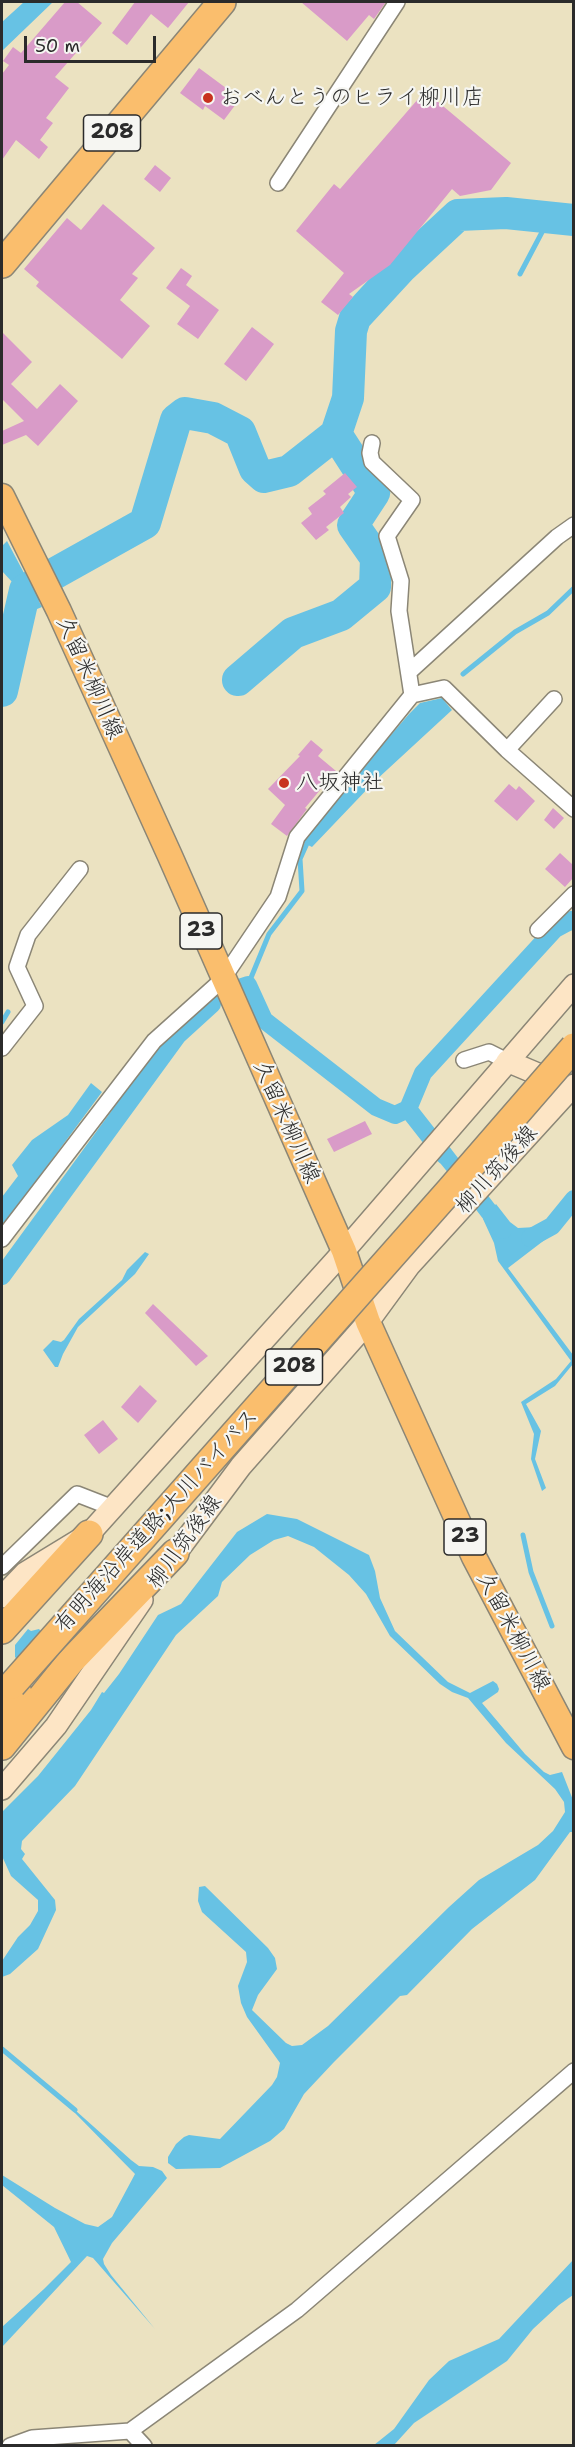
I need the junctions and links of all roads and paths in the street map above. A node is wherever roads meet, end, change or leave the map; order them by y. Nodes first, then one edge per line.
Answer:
1 (222, 2) edge
2 (397, 2) edge
3 (278, 183) dead end
4 (2, 264) edge
5 (372, 443) dead end
6 (2, 496) edge
7 (573, 525) edge
8 (409, 672) junction
9 (412, 695) junction
10 (554, 699) dead end
11 (507, 750) junction
12 (573, 809) edge
13 (80, 869) dead end
14 (573, 894) edge
15 (538, 930) dead end
16 (222, 980) junction
17 (573, 986) edge
18 (573, 1047) edge
19 (2, 1048) edge
20 (464, 1060) dead end
21 (507, 1061) junction
22 (572, 1079) edge
23 (2, 1239) edge
24 (344, 1251) junction
25 (368, 1322) junction
26 (113, 1508) junction
27 (89, 1534) junction
28 (175, 1553) junction
29 (2, 1568) edge
30 (2, 1597) edge
31 (2, 1629) edge
32 (8, 1696) edge
33 (2, 1746) edge
34 (573, 1747) edge
35 (2, 1789) edge
36 (573, 2071) edge
37 (130, 2431) junction
38 (2, 2433) edge
39 (11, 2445) edge
40 (144, 2445) edge

1 - 4 highway, 208
2 - 3 street
5 - 8 street
6 - 16 main road, 久留米柳川線 / 23
7 - 8 street
8 - 9 street
9 - 11 street
9 - 16 street
10 - 11 street
11 - 12 street
13 - 19 street
14 - 15 street
16 - 23 street
16 - 24 main road, 久留米柳川線 / 23
17 - 21 main road
18 - 32 highway, 有明海沿岸道路;大川バイパス / 208, bridge
20 - 21 street
21 - 22 main road
21 - 24 main road
22 - 25 main road, 柳川筑後線
22 - 32 highway, 有明海沿岸道路;大川バイパス / 208
24 - 25 main road, 久留米柳川線 / 23
24 - 26 main road
25 - 28 main road, 柳川筑後線
25 - 34 main road, 久留米柳川線 / 23
26 - 27 main road
26 - 29 street
27 - 30 main road
27 - 31 highway
28 - 33 highway
28 - 35 main road, 柳川筑後線
36 - 37 street
37 - 39 street
37 - 40 street
38 - 39 street

